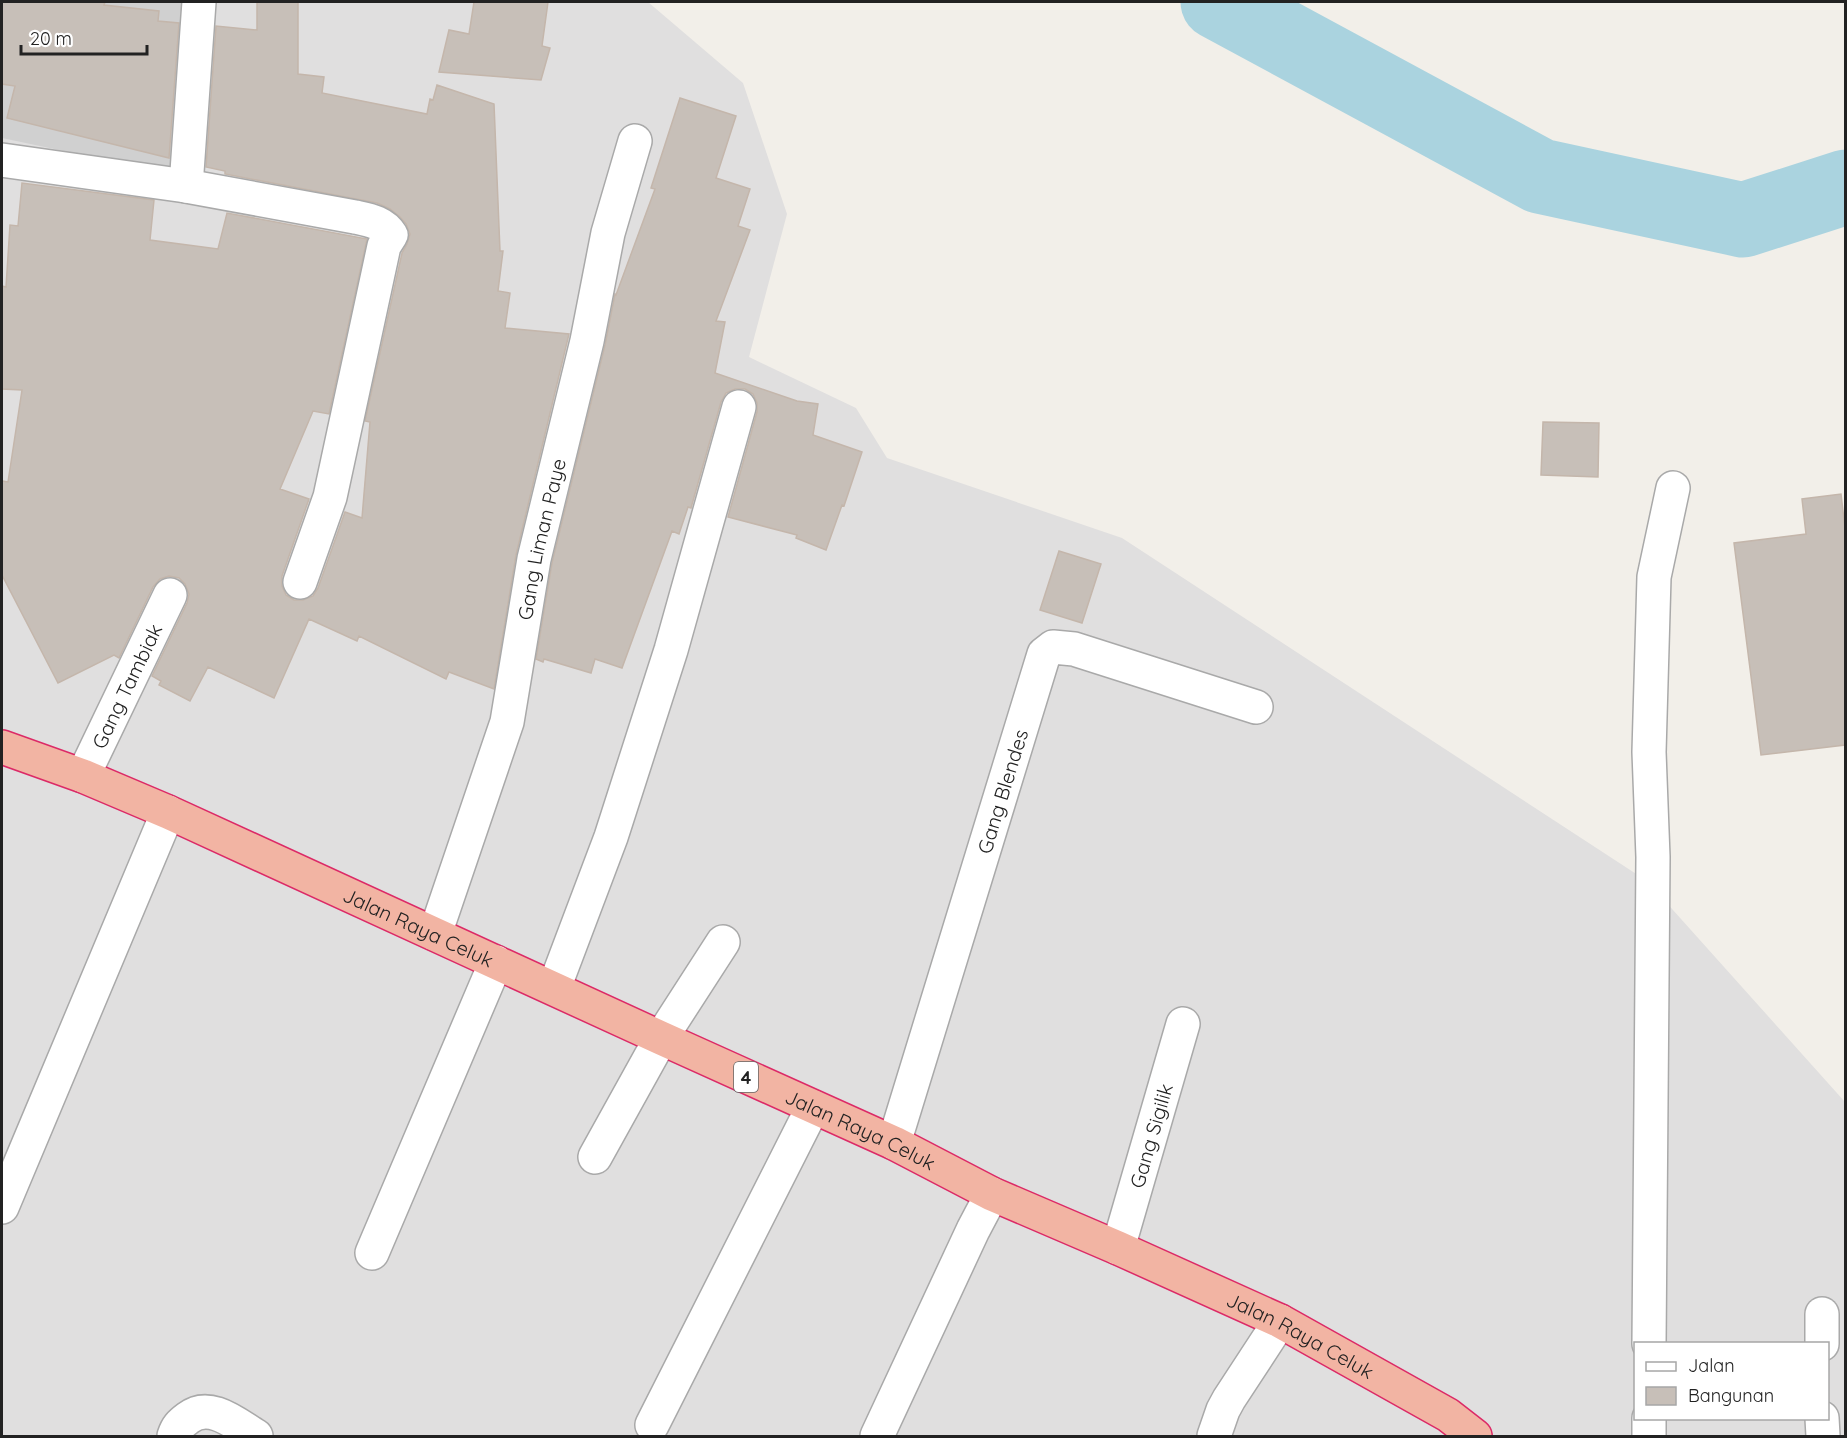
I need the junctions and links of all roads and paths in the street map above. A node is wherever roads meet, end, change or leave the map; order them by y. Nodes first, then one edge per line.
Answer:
1 (199, 2) edge
2 (635, 141) dead end
3 (2, 160) edge
4 (186, 186) junction
5 (739, 407) dead end
6 (1673, 488) dead end
7 (300, 582) dead end
8 (170, 596) dead end
9 (1256, 707) dead end
10 (2, 747) edge
11 (83, 776) junction
12 (168, 812) junction
13 (435, 934) junction
14 (723, 942) dead end
15 (496, 962) junction
16 (554, 988) junction
17 (1183, 1024) dead end
18 (661, 1038) junction
19 (813, 1107) junction
20 (894, 1143) junction
21 (595, 1157) dead end
22 (992, 1194) junction
23 (2, 1207) edge
24 (1118, 1248) junction
25 (372, 1253) dead end
26 (1280, 1321) junction
27 (1649, 1342) edge
28 (1649, 1420) edge
29 (1822, 1420) edge
30 (652, 1425) dead end
31 (174, 1437) edge
32 (256, 1437) edge
33 (877, 1437) edge
34 (1214, 1437) edge
35 (1475, 1437) edge
36 (1649, 1437) edge
37 (1823, 1437) edge

1 - 4 street
2 - 13 street, Gang Liman Paye
3 - 4 street
4 - 7 street
5 - 16 street
6 - 27 street
8 - 11 street, Gang Tambiak
9 - 20 street, Gang Blendes
10 - 11 highway, Jalan Raya Celuk / 4
11 - 12 highway, Jalan Raya Celuk / 4
12 - 13 highway, Jalan Raya Celuk / 4
12 - 23 street
13 - 15 highway, Jalan Raya Celuk / 4
14 - 18 street
15 - 16 highway, Jalan Raya Celuk / 4
15 - 25 street
16 - 18 highway, Jalan Raya Celuk / 4
17 - 24 street, Gang Sigilik
18 - 19 highway, Jalan Raya Celuk / 4
18 - 21 street
19 - 20 highway, Jalan Raya Celuk / 4
19 - 30 street
20 - 22 highway, Jalan Raya Celuk / 4
22 - 24 highway, Jalan Raya Celuk / 4
22 - 33 street
24 - 26 highway, Jalan Raya Celuk / 4
26 - 34 street
26 - 35 highway, Jalan Raya Celuk / 4
28 - 36 street
29 - 37 street
31 - 32 street

